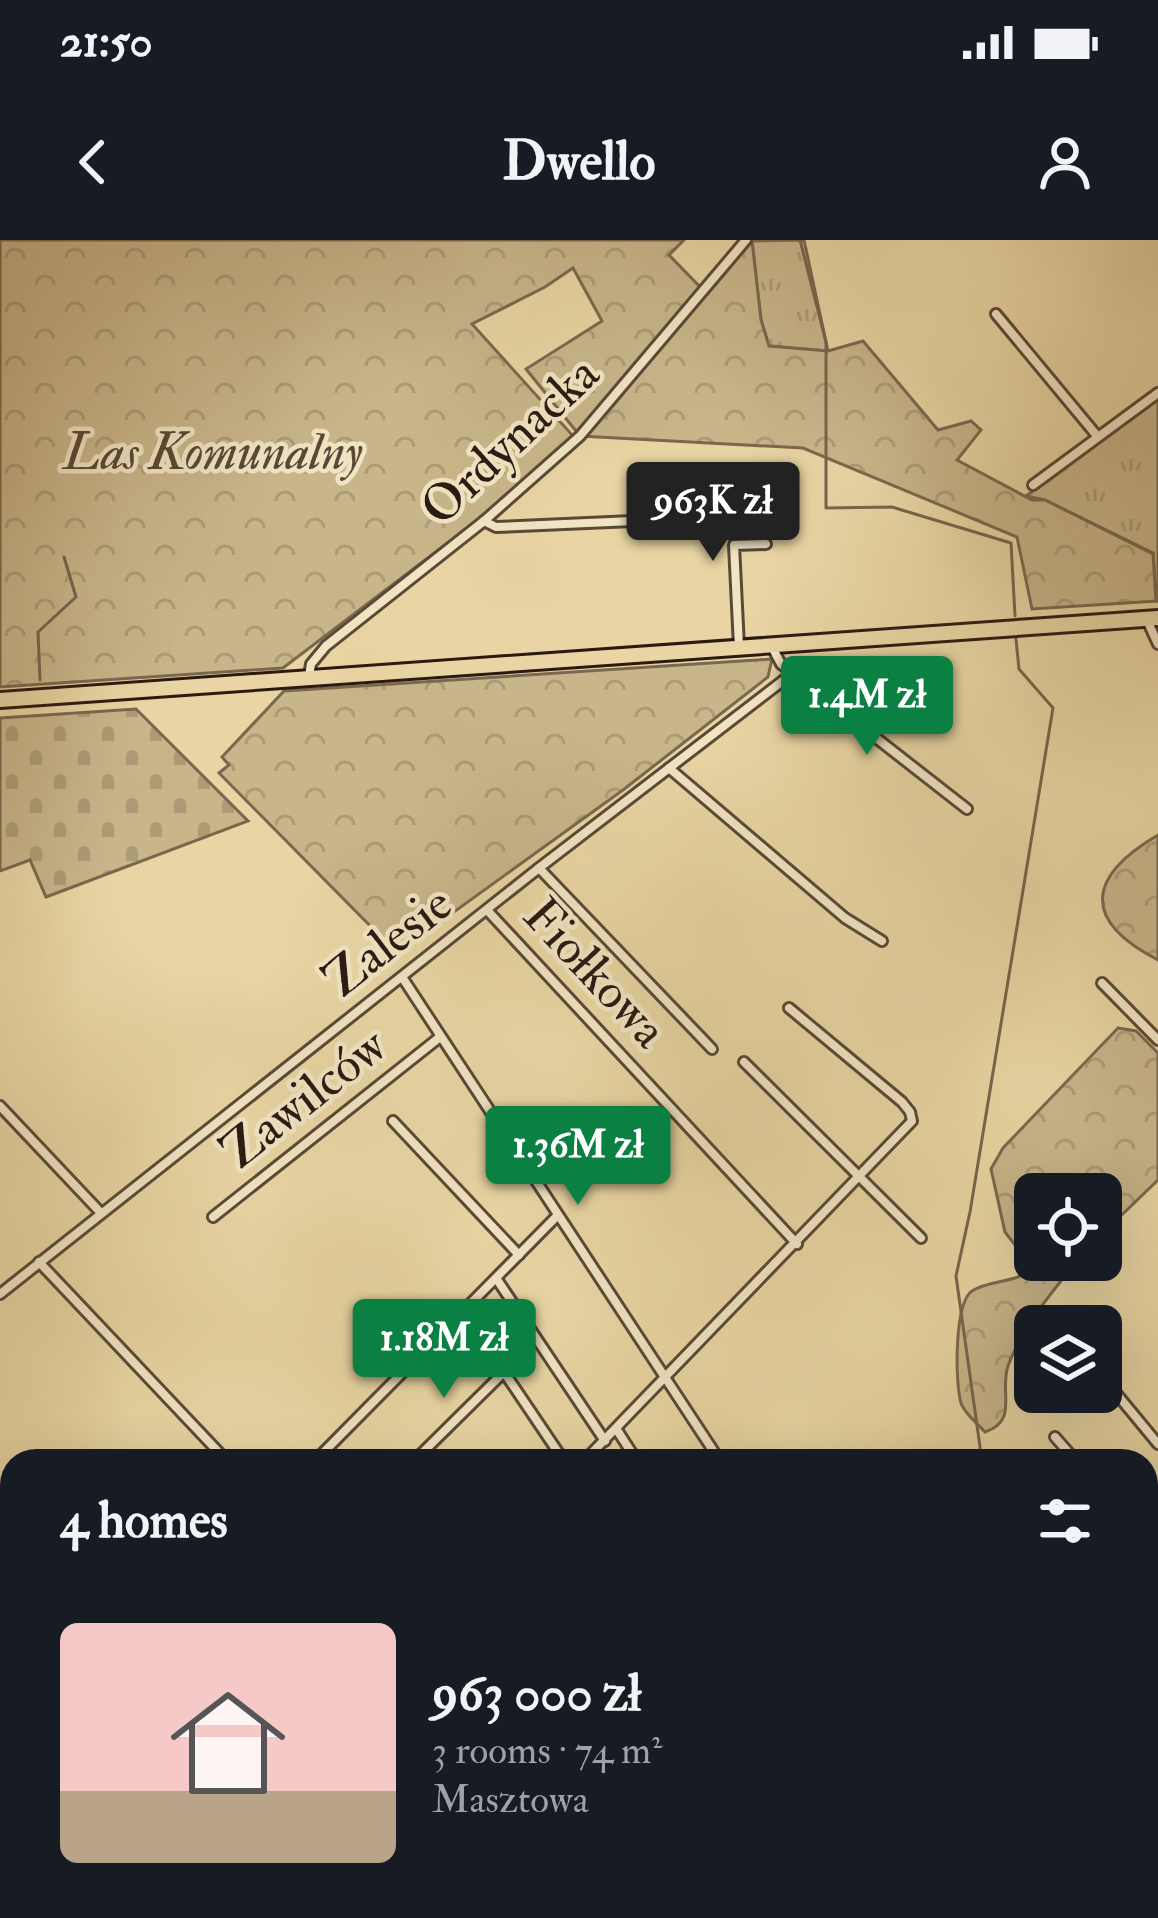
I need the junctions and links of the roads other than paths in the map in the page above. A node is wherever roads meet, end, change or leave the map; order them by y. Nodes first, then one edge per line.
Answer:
1 (746, 240) edge
2 (996, 314) dead end
3 (1158, 393) edge
4 (1098, 437) junction
5 (1033, 485) dead end
6 (678, 519) dead end
7 (484, 521) junction
8 (766, 544) dead end
9 (1152, 618) edge
10 (1158, 644) edge
11 (771, 646) junction
12 (739, 647) junction
13 (794, 673) junction
14 (310, 678) junction
15 (0, 700) edge
16 (669, 768) junction
17 (967, 809) dead end
18 (539, 868) junction
19 (487, 910) junction
20 (882, 940) dead end
21 (402, 976) junction
22 (1102, 983) dead end
23 (789, 1007) dead end
24 (440, 1037) junction
25 (1158, 1040) edge
26 (712, 1049) dead end
27 (744, 1062) dead end
28 (0, 1106) edge
29 (393, 1121) dead end
30 (859, 1176) junction
31 (101, 1213) junction
32 (557, 1216) junction
33 (213, 1217) dead end
34 (921, 1238) dead end
35 (797, 1244) junction
36 (519, 1255) junction
37 (40, 1262) junction
38 (496, 1278) junction
39 (0, 1294) edge
40 (664, 1377) junction
41 (1122, 1401) edge
42 (617, 1430) junction
43 (1055, 1436) dead end
44 (605, 1442) junction
45 (1158, 1444) edge
46 (216, 1449) edge
47 (327, 1449) edge
48 (426, 1449) edge
49 (556, 1449) edge
50 (597, 1449) edge
51 (629, 1449) edge
52 (712, 1449) edge
53 (1066, 1449) edge

1 - 7 street, Ordynacka
2 - 4 street
3 - 4 street
4 - 5 street
6 - 7 street
7 - 14 street, Ordynacka
8 - 12 street
9 - 10 street
9 - 11 highway
11 - 12 highway
11 - 13 street
12 - 14 highway
13 - 16 street, Zalesie
13 - 17 street
14 - 15 highway
16 - 18 street, Zalesie
16 - 20 street
18 - 19 street, Zalesie
18 - 26 street
19 - 21 street, Zalesie
19 - 35 street, Fiołkowa
21 - 24 street
21 - 31 street, Zalesie
22 - 25 street
23 - 30 street
24 - 32 street
24 - 33 street, Zawilców
27 - 30 street
28 - 31 street
29 - 36 street
30 - 34 street
30 - 35 street
31 - 37 street, Zalesie
32 - 36 street
32 - 40 street
35 - 40 street
36 - 38 street
37 - 39 street, Zalesie
37 - 46 street
38 - 44 street
38 - 47 street
40 - 42 street
40 - 52 street
41 - 45 street
42 - 44 street
42 - 51 street
43 - 53 street
44 - 50 street
48 - 49 street

